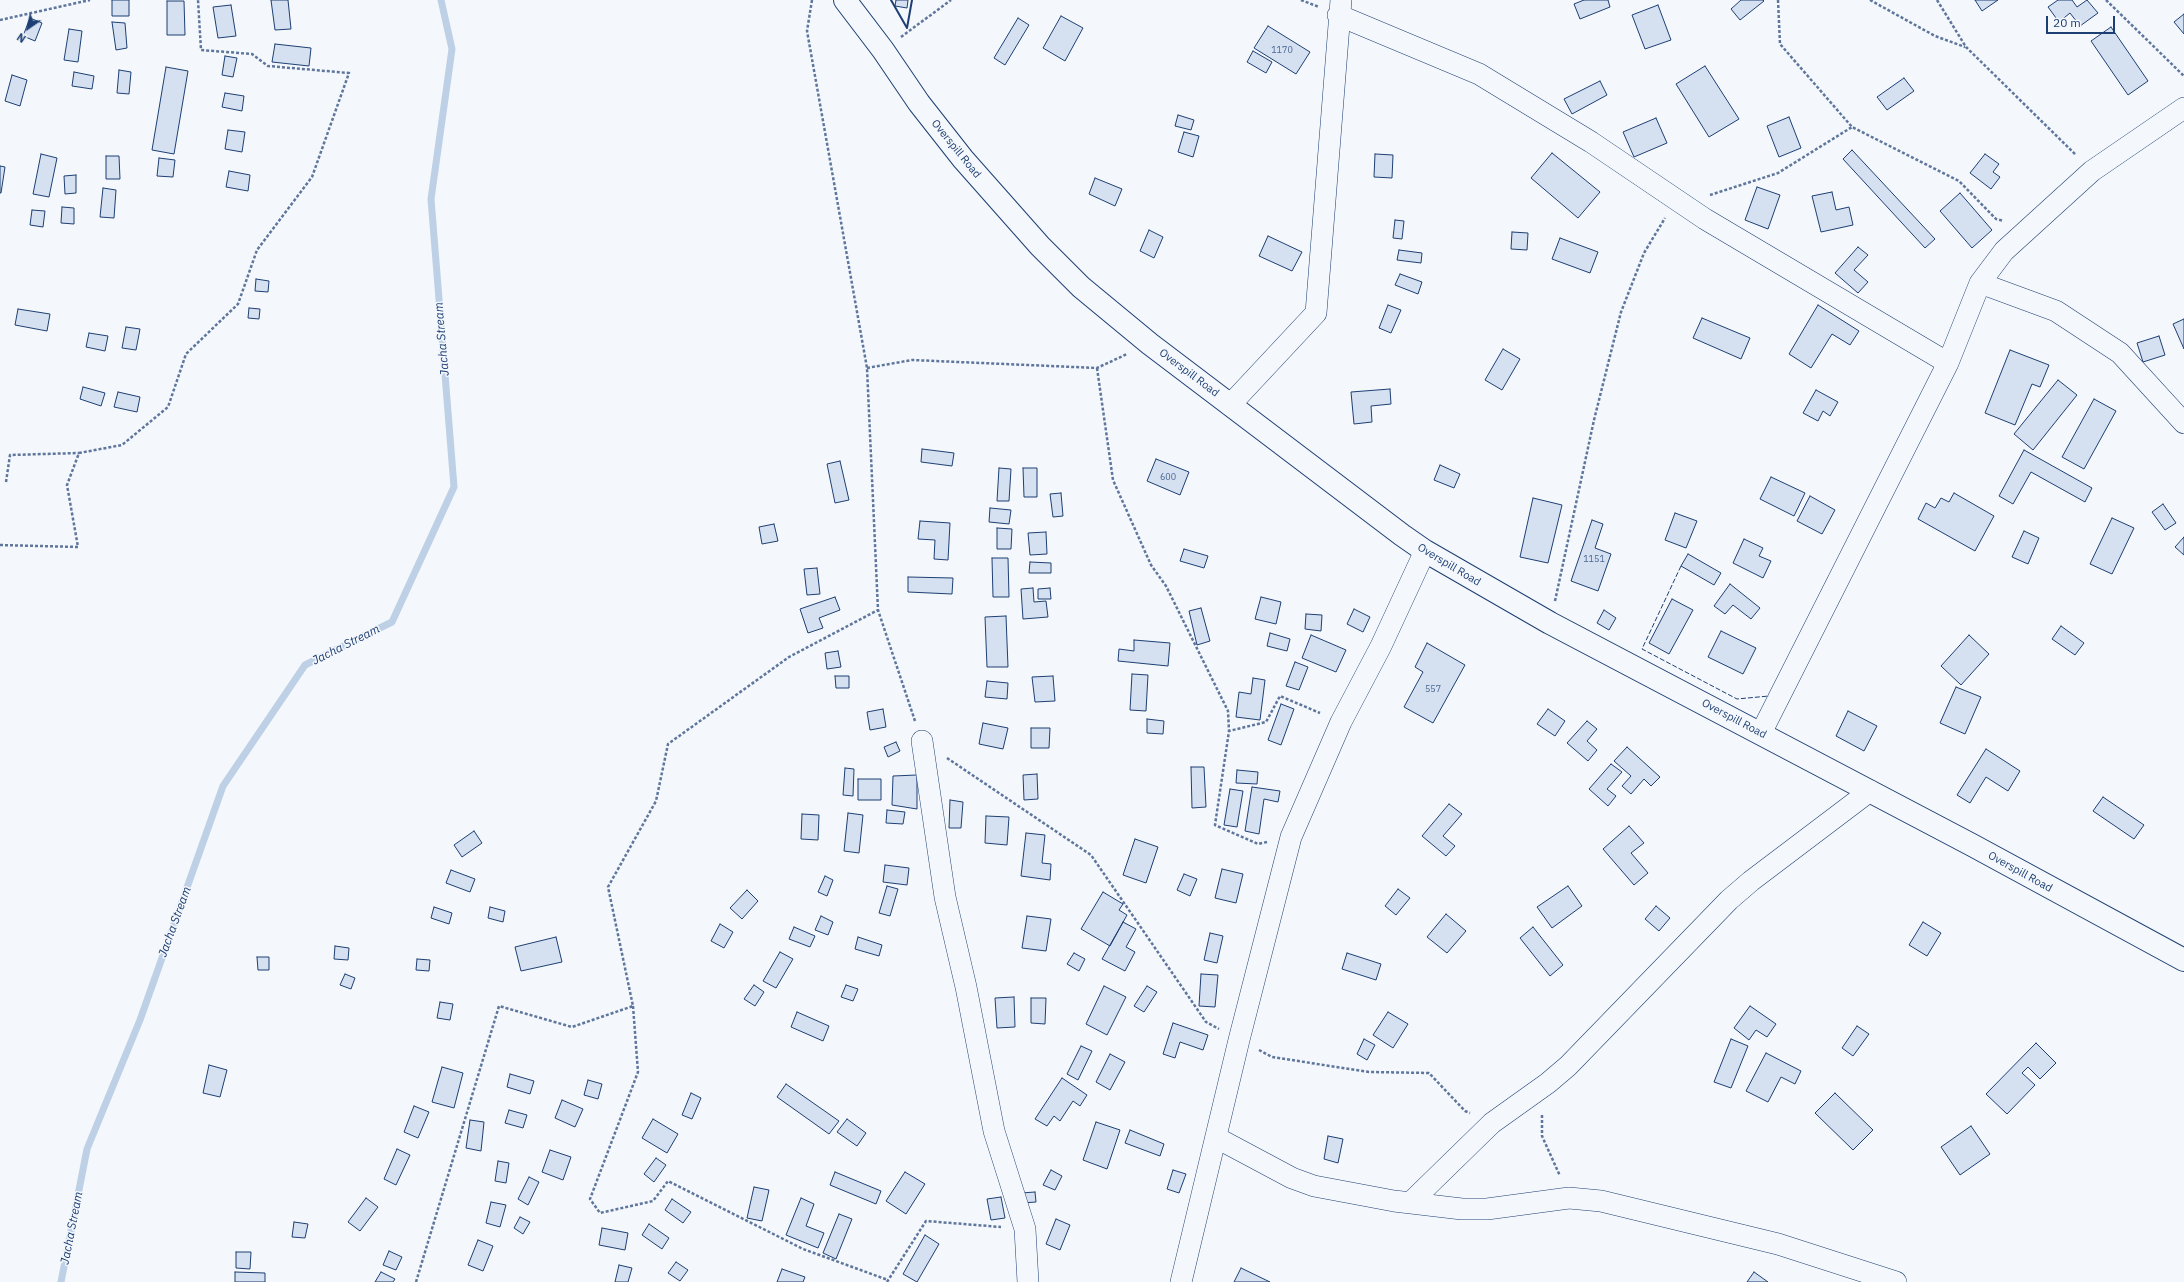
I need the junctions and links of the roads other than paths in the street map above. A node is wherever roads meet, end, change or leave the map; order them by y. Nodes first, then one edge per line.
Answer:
1 (845, 0) edge
2 (1339, 8) edge
3 (2184, 108) edge
4 (1980, 283) junction
5 (1948, 364) junction
6 (1230, 405) junction
7 (2184, 423) edge
8 (1425, 552) junction
9 (1761, 733) junction
10 (922, 741) road end
11 (1870, 791) junction
12 (2184, 960) edge
13 (1217, 1138) junction
14 (1411, 1202) junction
15 (1028, 1282) edge
16 (1181, 1282) edge
17 (1896, 1282) edge

1 - 6 street, Overspill Road
2 - 5 street
2 - 6 street
3 - 4 street
4 - 5 street
4 - 7 street
5 - 9 street
6 - 8 street, Overspill Road
8 - 9 street, Overspill Road
8 - 13 street
9 - 11 street, Overspill Road
10 - 15 street
11 - 12 street, Overspill Road
11 - 14 street
13 - 14 street
13 - 16 street
14 - 17 street

